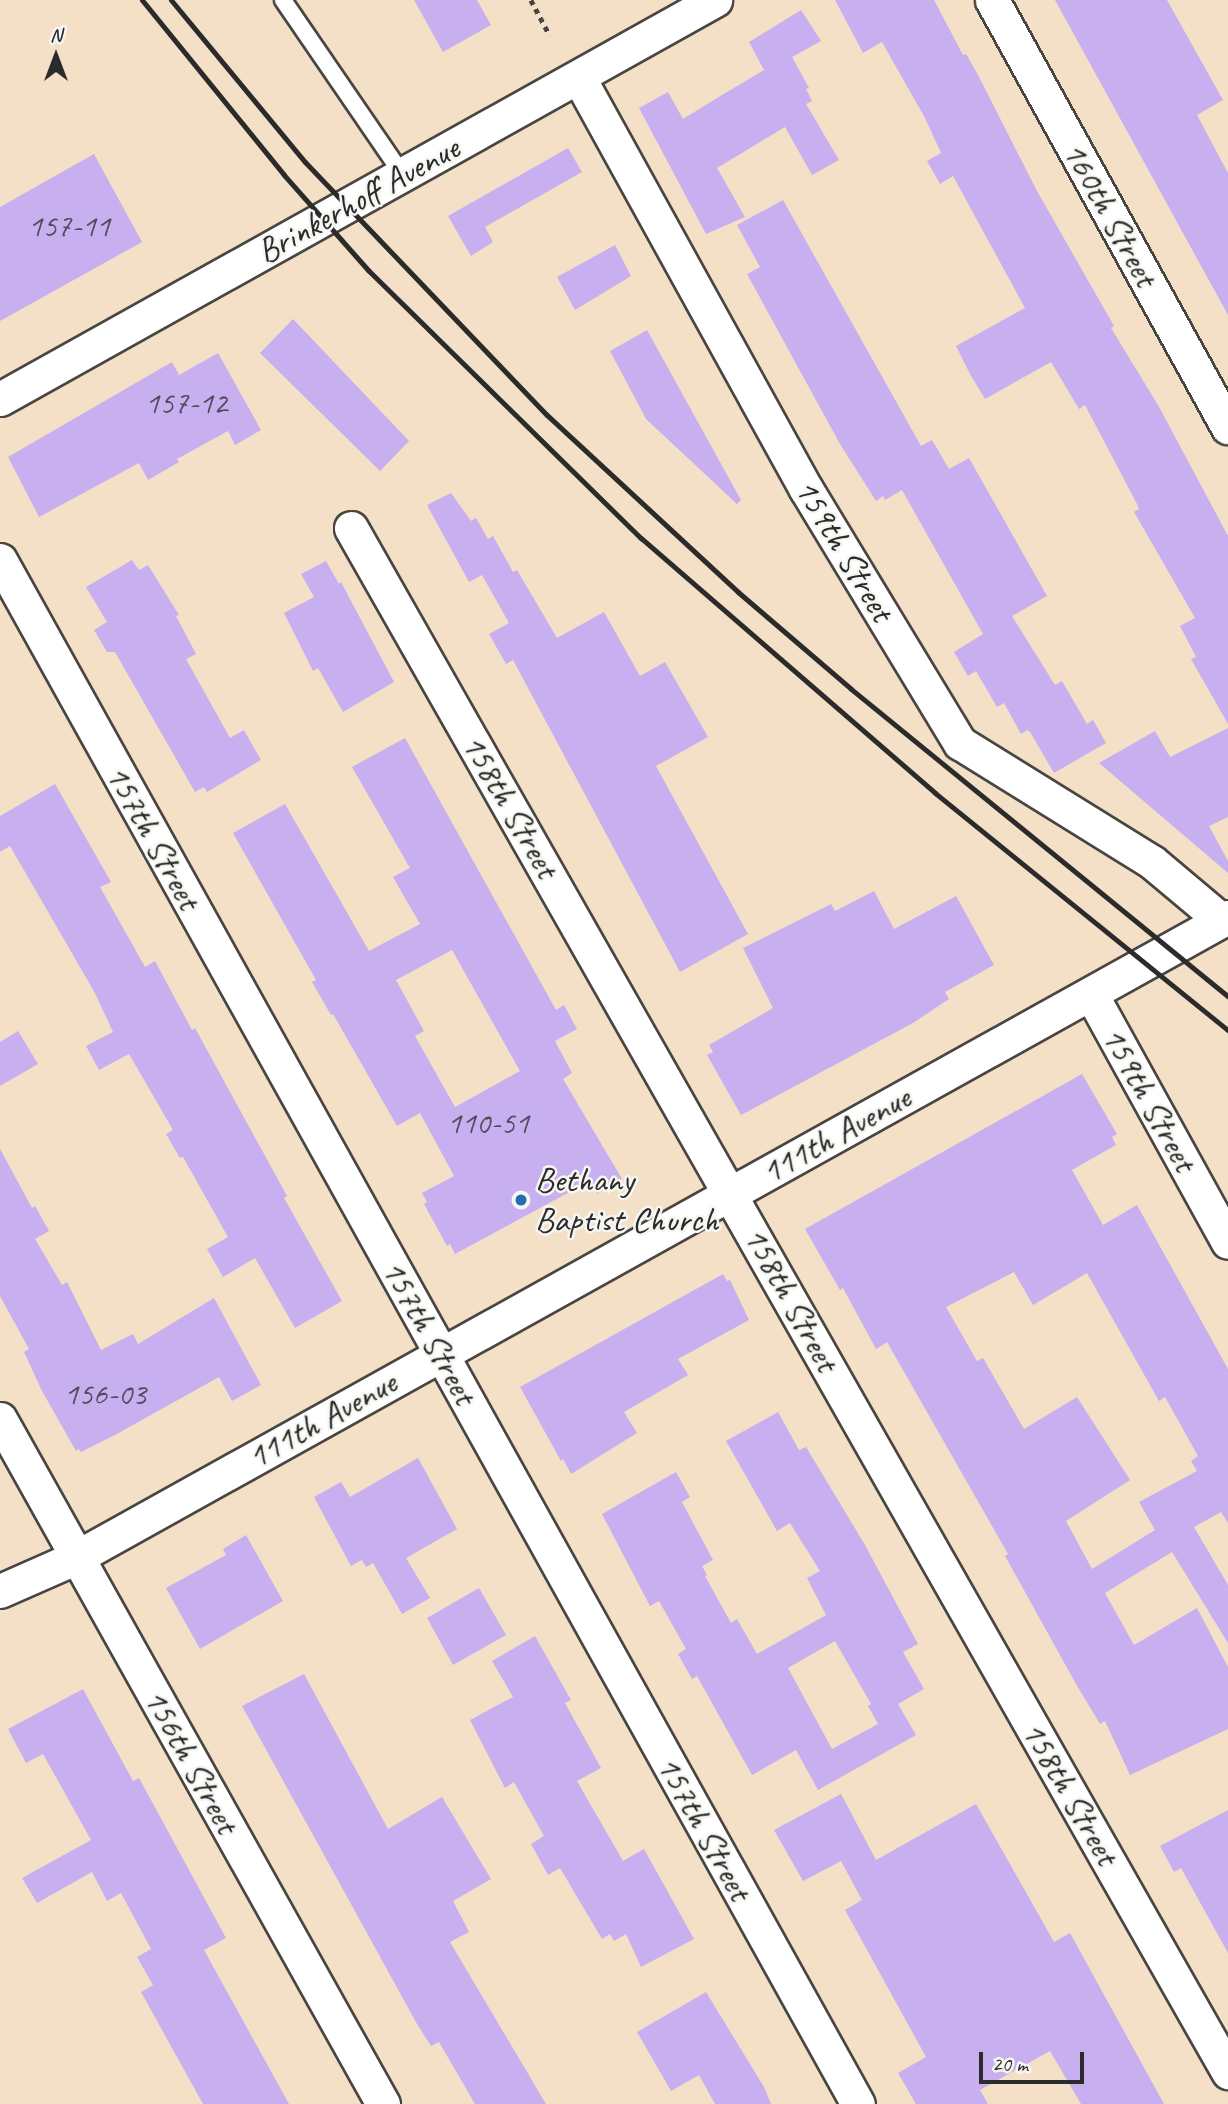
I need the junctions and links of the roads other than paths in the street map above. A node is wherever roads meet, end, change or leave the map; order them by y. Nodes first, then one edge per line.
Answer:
1 (283, 0) edge
2 (715, 0) edge
3 (992, 0) edge
4 (579, 78) junction
5 (404, 175) junction
6 (0, 399) edge
7 (1228, 427) edge
8 (351, 528) dead end
9 (0, 560) edge
10 (1225, 918) edge
11 (1091, 994) junction
12 (731, 1194) junction
13 (1228, 1242) edge
14 (441, 1354) junction
15 (0, 1419) edge
16 (77, 1557) junction
17 (0, 1591) edge
18 (1228, 2072) edge
19 (383, 2104) edge
20 (858, 2104) edge

1 - 5 lane
2 - 4 street, Brinkerhoff Avenue
3 - 7 street, 160th Street
4 - 5 street, Brinkerhoff Avenue
4 - 10 street, 159th Street
5 - 6 street, Brinkerhoff Avenue
8 - 12 street, 158th Street
9 - 14 street, 157th Street
10 - 11 street, 111th Avenue
11 - 12 street, 111th Avenue
11 - 13 street, 159th Street
12 - 14 street, 111th Avenue
12 - 18 street, 158th Street
14 - 16 street, 111th Avenue
14 - 20 street, 157th Street
15 - 16 street, 156th Street
16 - 17 street, 111th Avenue
16 - 19 street, 156th Street

